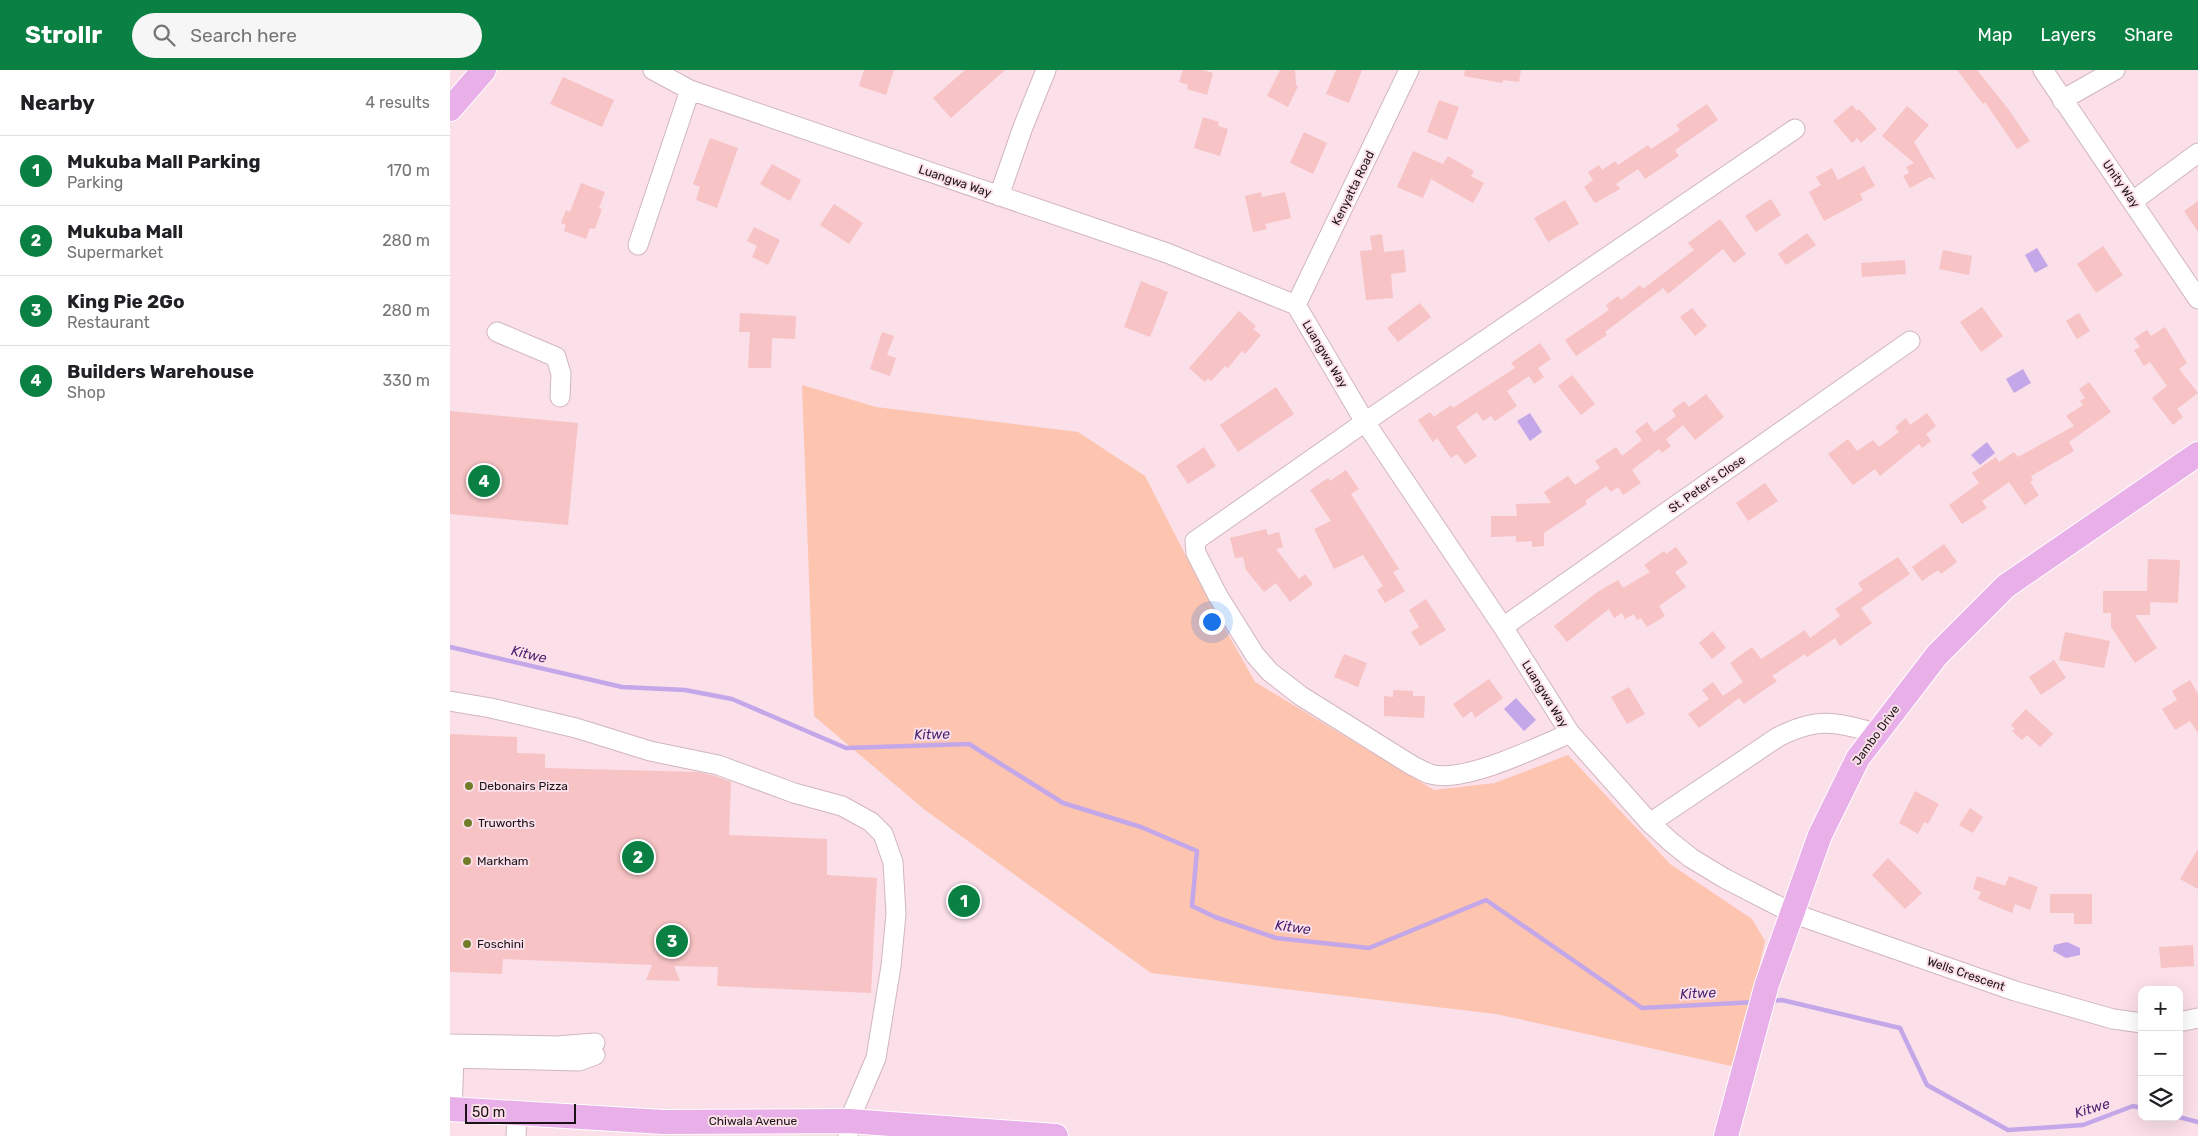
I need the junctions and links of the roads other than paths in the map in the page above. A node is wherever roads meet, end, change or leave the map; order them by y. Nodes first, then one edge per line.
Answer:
1 (484, 70) edge
2 (653, 70) edge
3 (1046, 70) edge
4 (1409, 70) edge
5 (2043, 70) edge
6 (2115, 70) edge
7 (690, 90) junction
8 (2062, 100) junction
9 (450, 109) edge
10 (1795, 129) dead end
11 (2198, 153) edge
12 (999, 196) junction
13 (2133, 201) junction
14 (638, 245) dead end
15 (2198, 299) edge
16 (1296, 305) junction
17 (497, 332) dead end
18 (1910, 341) dead end
19 (560, 397) dead end
20 (1365, 422) junction
21 (2198, 454) edge
22 (1503, 627) junction
23 (450, 701) edge
24 (1570, 733) junction
25 (1876, 733) junction
26 (1650, 822) junction
27 (1792, 913) junction
28 (2198, 1018) edge
29 (2183, 1021) edge
30 (2138, 1022) edge
31 (595, 1049) dead end
32 (451, 1053) edge
33 (451, 1110) edge
34 (517, 1125) edge
35 (848, 1129) edge
36 (1056, 1136) edge
37 (1726, 1136) edge

1 - 9 main road
2 - 7 street, Luangwa Way
3 - 12 street
4 - 16 street, Kenyatta Road
5 - 8 street, Unity Way
6 - 8 street
7 - 12 street, Luangwa Way
7 - 14 street
8 - 13 street, Unity Way
10 - 20 street
11 - 13 street
12 - 16 street, Luangwa Way
13 - 15 street, Unity Way
16 - 20 street, Luangwa Way
17 - 19 street
18 - 22 street, St. Peter's Close
20 - 22 street, Luangwa Way
20 - 24 street
21 - 25 main road, Jambo Drive
22 - 24 street, Luangwa Way
23 - 35 street
24 - 26 street, Luangwa Way
25 - 26 street
25 - 27 main road, Jambo Drive
26 - 27 street, Luangwa Way
27 - 30 street, Wells Crescent
27 - 37 main road, Jambo Drive
28 - 29 street
31 - 32 street
32 - 33 street
33 - 34 main road, Chiwala Avenue
34 - 35 main road, Chiwala Avenue
35 - 36 main road, Chiwala Avenue

